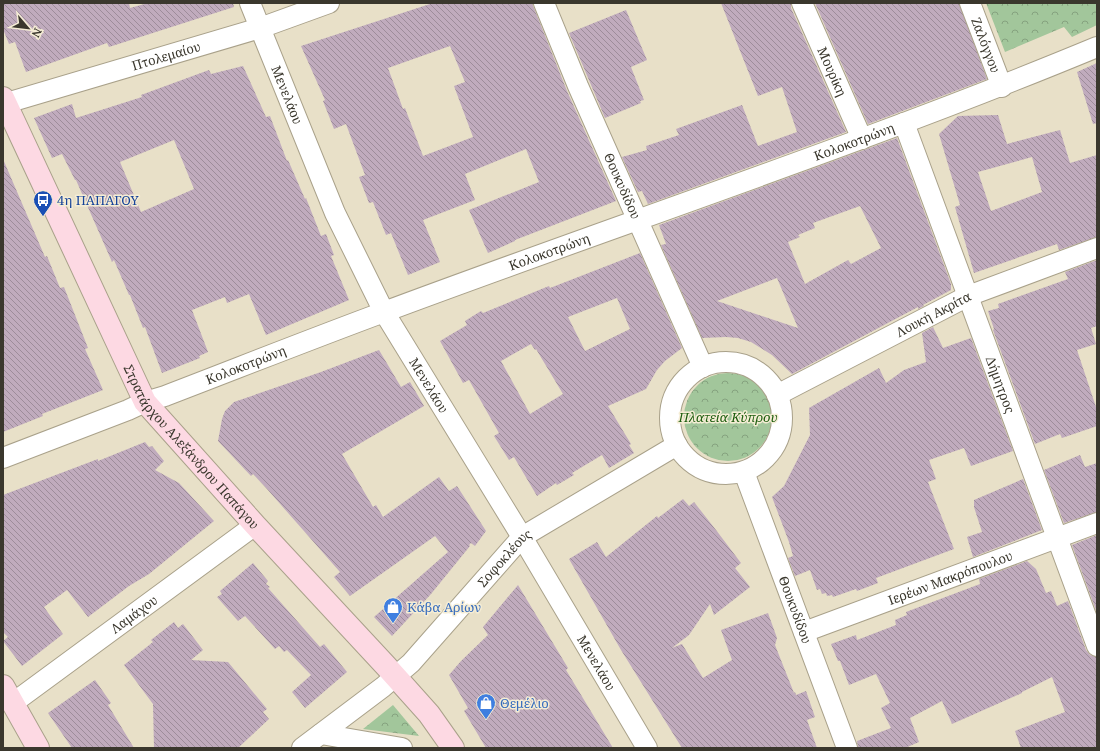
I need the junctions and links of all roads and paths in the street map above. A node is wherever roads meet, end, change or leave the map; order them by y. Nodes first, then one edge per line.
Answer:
1 (250, 3) edge
2 (329, 3) edge
3 (544, 3) edge
4 (802, 3) edge
5 (970, 3) edge
6 (260, 28) junction
7 (1097, 47) edge
8 (1002, 87) junction
9 (4, 102) edge
10 (904, 123) junction
11 (862, 139) junction
12 (638, 220) junction
13 (1097, 248) edge
14 (968, 296) junction
15 (384, 312) junction
16 (703, 367) junction
17 (777, 395) junction
18 (145, 402) junction
19 (677, 445) junction
20 (3, 458) edge
21 (744, 472) junction
22 (1097, 523) edge
23 (255, 525) junction
24 (522, 537) junction
25 (1057, 538) junction
26 (804, 632) junction
27 (1097, 646) edge
28 (396, 677) junction
29 (8, 694) edge
30 (321, 734) junction
31 (38, 748) edge
32 (302, 748) edge
33 (402, 748) edge
34 (454, 748) edge
35 (647, 748) edge
36 (847, 748) edge

1 - 6 street, Μενελάου
2 - 6 street, Πτολεμαίου
3 - 12 street, Θουκυδίδου
4 - 11 street, Μουρίκη
5 - 8 street, Ζαλόγγου
6 - 9 street, Πτολεμαίου
6 - 15 street, Μενελάου
7 - 8 street, Κολοκοτρώνη
8 - 10 street, Κολοκοτρώνη
9 - 18 street, Στρατάρχου Αλεξάνδρου Παπάγου
10 - 11 street, Κολοκοτρώνη
10 - 14 street, Δήμητρος
11 - 12 street, Κολοκοτρώνη
12 - 15 street, Κολοκοτρώνη
12 - 16 street, Θουκυδίδου
13 - 14 street, Λουκή Ακρίτα
14 - 17 street, Λουκή Ακρίτα
14 - 25 street, Δήμητρος
15 - 18 street, Κολοκοτρώνη
15 - 24 street, Μενελάου
16 - 17 street
16 - 19 street
17 - 21 street
18 - 20 street, Κολοκοτρώνη
18 - 23 street, Στρατάρχου Αλεξάνδρου Παπάγου
19 - 21 street
19 - 24 street, Σοφοκλέους
21 - 26 street, Θουκυδίδου
22 - 25 street, Ιερέων Μακρόπουλου
23 - 28 street, Στρατάρχου Αλεξάνδρου Παπάγου
23 - 29 street, Λαμάχου
24 - 28 street, Σοφοκλέους
24 - 35 street, Μενελάου
25 - 26 street, Ιερέων Μακρόπουλου
25 - 27 street, Δήμητρος
26 - 36 street, Θουκυδίδου
28 - 30 street, Σοφοκλέους
28 - 34 street, Στρατάρχου Αλεξάνδρου Παπάγου
29 - 31 street
30 - 32 street, Σοφοκλέους
30 - 33 street

